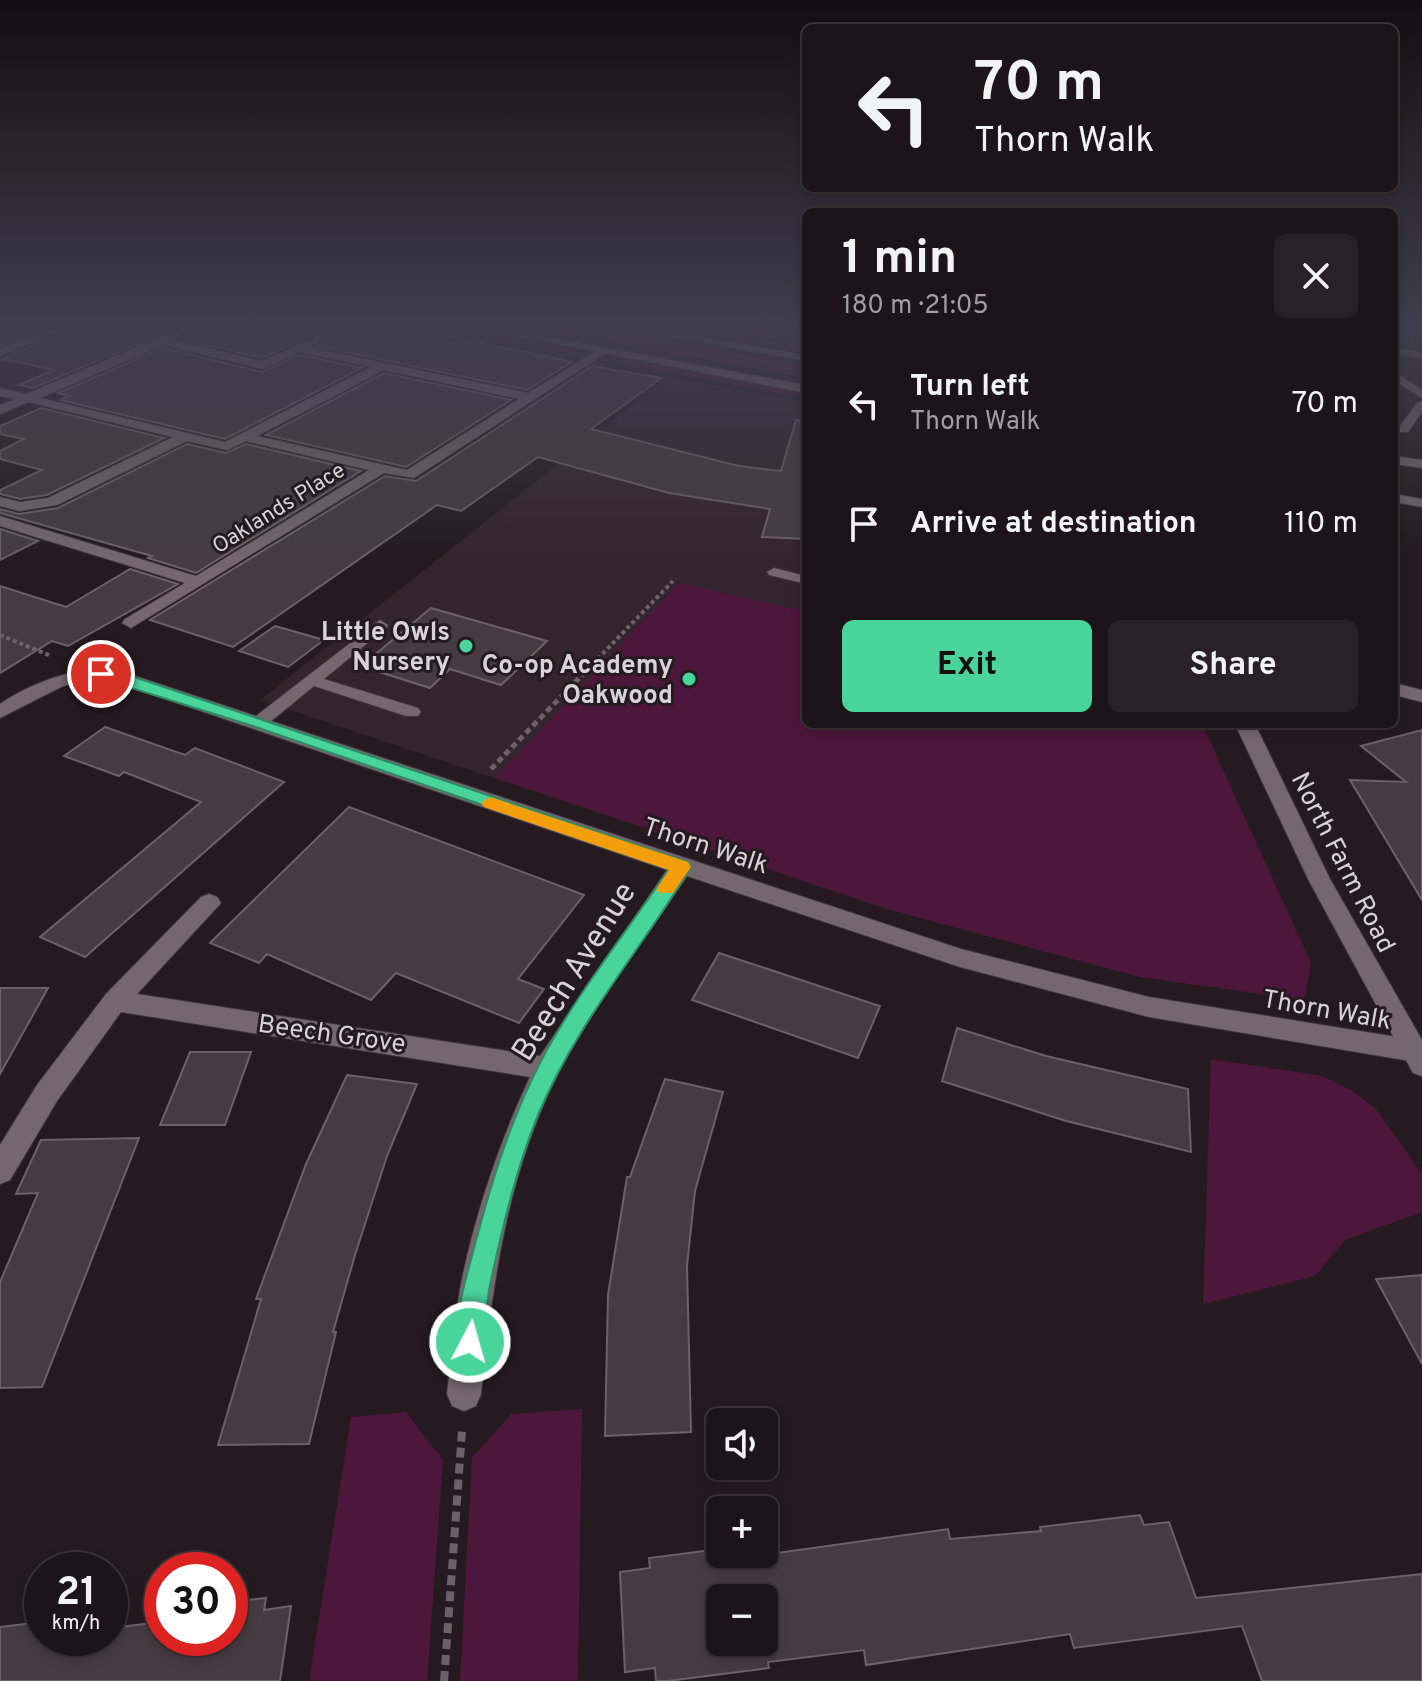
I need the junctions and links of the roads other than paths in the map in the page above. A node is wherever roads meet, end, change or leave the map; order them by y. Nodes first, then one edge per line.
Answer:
1 (50, 404) edge
2 (307, 404) edge
3 (522, 404) edge
4 (1422, 404) edge
5 (1404, 429) dead end
6 (186, 436) junction
7 (244, 437) junction
8 (1398, 461) edge
9 (1422, 464) edge
10 (381, 469) junction
11 (1398, 499) edge
12 (1422, 503) edge
13 (4, 505) edge
14 (0, 521) edge
15 (774, 572) dead end
16 (802, 579) edge
17 (198, 582) junction
18 (131, 623) dead end
19 (380, 625) dead end
20 (311, 680) junction
21 (1398, 690) edge
22 (1422, 696) edge
23 (0, 712) edge
24 (412, 712) dead end
25 (258, 723) junction
26 (1247, 728) edge
27 (681, 867) junction
28 (209, 903) dead end
29 (115, 1001) junction
30 (1419, 1056) edge
31 (547, 1069) junction
32 (0, 1171) edge
33 (464, 1394) road end

1 - 6 street
2 - 7 street
3 - 10 street
4 - 5 lane
6 - 7 street
6 - 13 street
7 - 10 street
8 - 9 street
10 - 17 street, Oaklands Place
11 - 12 street
14 - 17 street, Oaklands Place
15 - 16 lane
17 - 18 street, Oaklands Place
19 - 20 lane
20 - 24 lane
20 - 25 lane
21 - 22 street
23 - 25 street, Thorn Walk
25 - 27 street, Thorn Walk
26 - 30 street, North Farm Road
27 - 30 street, Thorn Walk
27 - 31 street, Beech Avenue
28 - 29 street
29 - 31 street, Beech Grove
29 - 32 street
31 - 33 street, Beech Avenue

